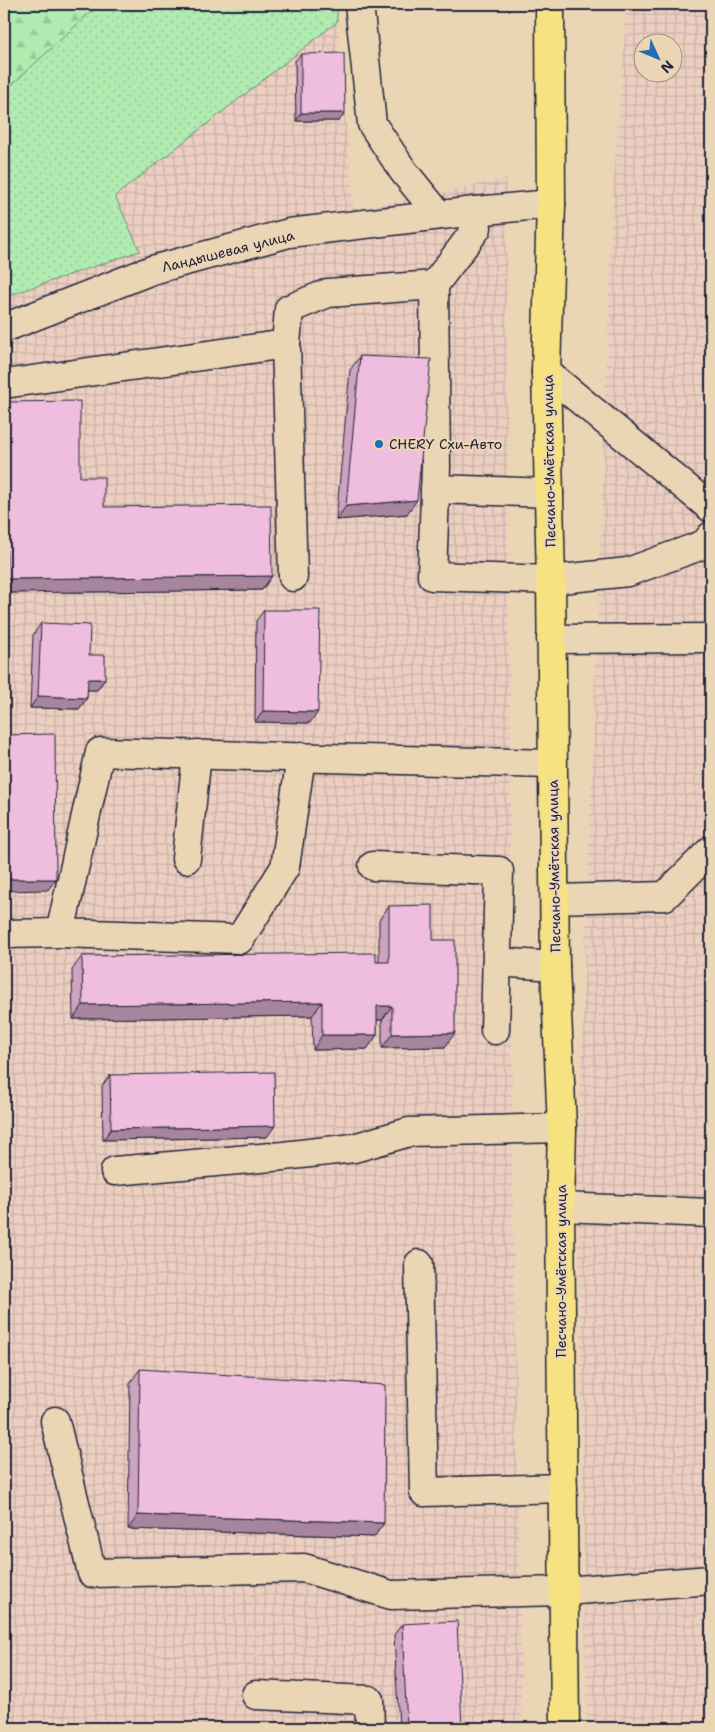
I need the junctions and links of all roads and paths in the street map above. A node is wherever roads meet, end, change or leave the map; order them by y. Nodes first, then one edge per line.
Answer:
1 (358, 4) edge
2 (550, 4) edge
3 (551, 204) junction
4 (475, 211) junction
5 (439, 215) junction
6 (434, 285) junction
7 (4, 328) edge
8 (286, 344) junction
9 (546, 372) junction
10 (4, 384) edge
11 (435, 489) junction
12 (549, 493) junction
13 (711, 508) edge
14 (711, 536) edge
15 (294, 577) dead end
16 (551, 580) junction
17 (711, 638) edge
18 (551, 639) junction
19 (197, 754) junction
20 (301, 757) junction
21 (552, 764) junction
22 (711, 850) edge
23 (186, 859) dead end
24 (373, 866) dead end
25 (555, 899) junction
26 (60, 933) junction
27 (4, 934) edge
28 (497, 962) junction
29 (555, 966) junction
30 (495, 1030) dead end
31 (562, 1128) junction
32 (115, 1171) dead end
33 (560, 1207) junction
34 (711, 1213) edge
35 (418, 1264) dead end
36 (54, 1421) dead end
37 (563, 1488) junction
38 (711, 1580) edge
39 (564, 1592) junction
40 (256, 1695) dead end
41 (568, 1727) edge
42 (370, 1728) edge

1 - 5 lane
2 - 3 main road, Песчано-Умётская улица
3 - 4 lane, Ландышевая улица
3 - 9 main road, Песчано-Умётская улица
4 - 5 lane, Ландышевая улица
4 - 6 lane
5 - 7 lane, Ландышевая улица
6 - 8 lane
6 - 11 lane
8 - 10 lane
8 - 15 lane
9 - 12 main road, Песчано-Умётская улица
9 - 13 lane
11 - 12 lane
11 - 16 lane
12 - 16 main road, Песчано-Умётская улица
14 - 16 lane
16 - 18 main road, Песчано-Умётская улица
17 - 18 lane
18 - 21 main road, Песчано-Умётская улица
19 - 20 lane
19 - 23 lane
19 - 26 lane
20 - 21 lane
20 - 26 lane
21 - 25 main road, Песчано-Умётская улица
22 - 25 lane
24 - 28 lane
25 - 29 main road, Песчано-Умётская улица
26 - 27 lane
28 - 29 lane
28 - 30 lane
29 - 31 main road, Песчано-Умётская улица
31 - 32 lane
31 - 33 main road, Песчано-Умётская улица
33 - 34 lane
33 - 37 main road, Песчано-Умётская улица
35 - 37 lane
36 - 39 lane
37 - 39 main road, Песчано-Умётская улица
38 - 39 lane
39 - 41 main road, Песчано-Умётская улица
40 - 42 lane

